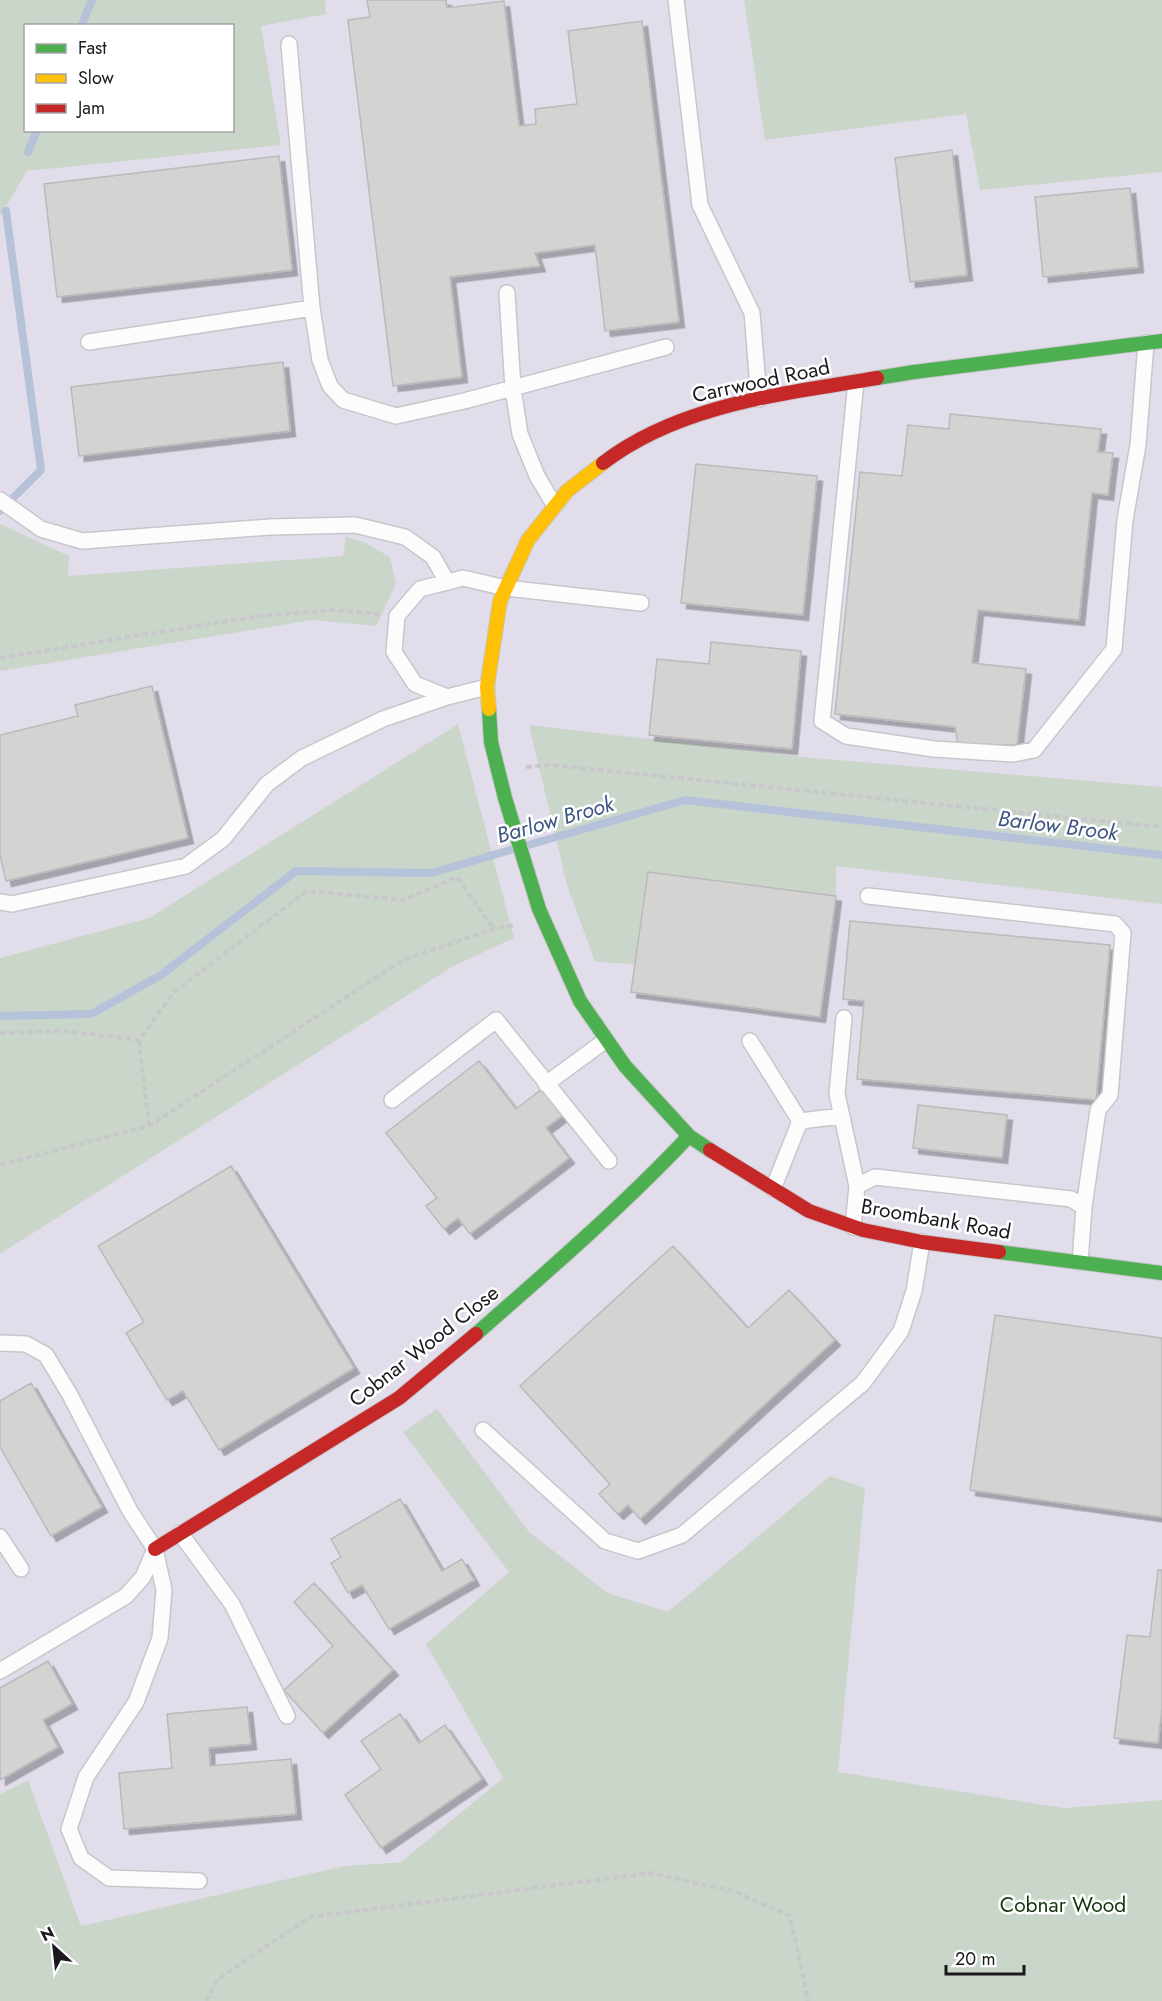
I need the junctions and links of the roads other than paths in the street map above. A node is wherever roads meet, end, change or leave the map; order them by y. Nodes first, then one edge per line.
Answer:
1 (676, 0) edge
2 (289, 45) dead end
3 (507, 292) dead end
4 (312, 308) junction
5 (1162, 340) edge
6 (89, 342) dead end
7 (1146, 343) junction
8 (666, 347) dead end
9 (856, 382) junction
10 (513, 389) junction
11 (759, 399) junction
12 (0, 500) edge
13 (555, 506) junction
14 (447, 582) junction
15 (506, 588) junction
16 (641, 603) dead end
17 (487, 687) junction
18 (447, 697) junction
19 (867, 896) dead end
20 (0, 902) edge
21 (844, 1018) dead end
22 (606, 1040) junction
23 (750, 1041) dead end
24 (546, 1083) junction
25 (392, 1100) dead end
26 (842, 1116) junction
27 (800, 1121) junction
28 (689, 1136) junction
29 (609, 1161) dead end
30 (857, 1186) junction
31 (773, 1189) junction
32 (1084, 1207) junction
33 (853, 1227) junction
34 (922, 1242) junction
35 (1080, 1262) junction
36 (1162, 1273) edge
37 (0, 1343) edge
38 (483, 1430) dead end
39 (180, 1533) junction
40 (0, 1537) edge
41 (154, 1549) junction
42 (21, 1569) dead end
43 (0, 1671) edge
44 (287, 1716) dead end
45 (199, 1881) dead end

1 - 11 lane
2 - 4 lane
3 - 10 lane
4 - 6 lane
4 - 10 lane
5 - 7 street, Carrwood Road
7 - 9 street, Carrwood Road
7 - 9 lane
8 - 10 lane
9 - 11 street, Carrwood Road
10 - 13 lane
11 - 13 street, Carrwood Road
12 - 14 lane
13 - 15 street, Carrwood Road
14 - 15 lane
14 - 18 lane
15 - 16 lane
15 - 17 street, Carrwood Road
17 - 18 lane
17 - 22 street, Broombank Road
18 - 20 lane
19 - 32 lane
21 - 26 lane
22 - 24 lane
22 - 28 street, Broombank Road
23 - 27 lane
24 - 25 lane
24 - 29 lane
26 - 27 lane
26 - 30 lane
27 - 31 lane
28 - 31 street, Broombank Road
28 - 39 street, Cobnar Wood Close
30 - 32 lane
30 - 33 lane
31 - 33 street, Broombank Road
32 - 35 lane
33 - 34 street, Broombank Road
34 - 35 street, Broombank Road
34 - 38 lane
35 - 36 street, Broombank Road
37 - 41 lane
39 - 41 street, Cobnar Wood Close
39 - 44 lane
40 - 42 lane
41 - 43 lane
41 - 45 lane

